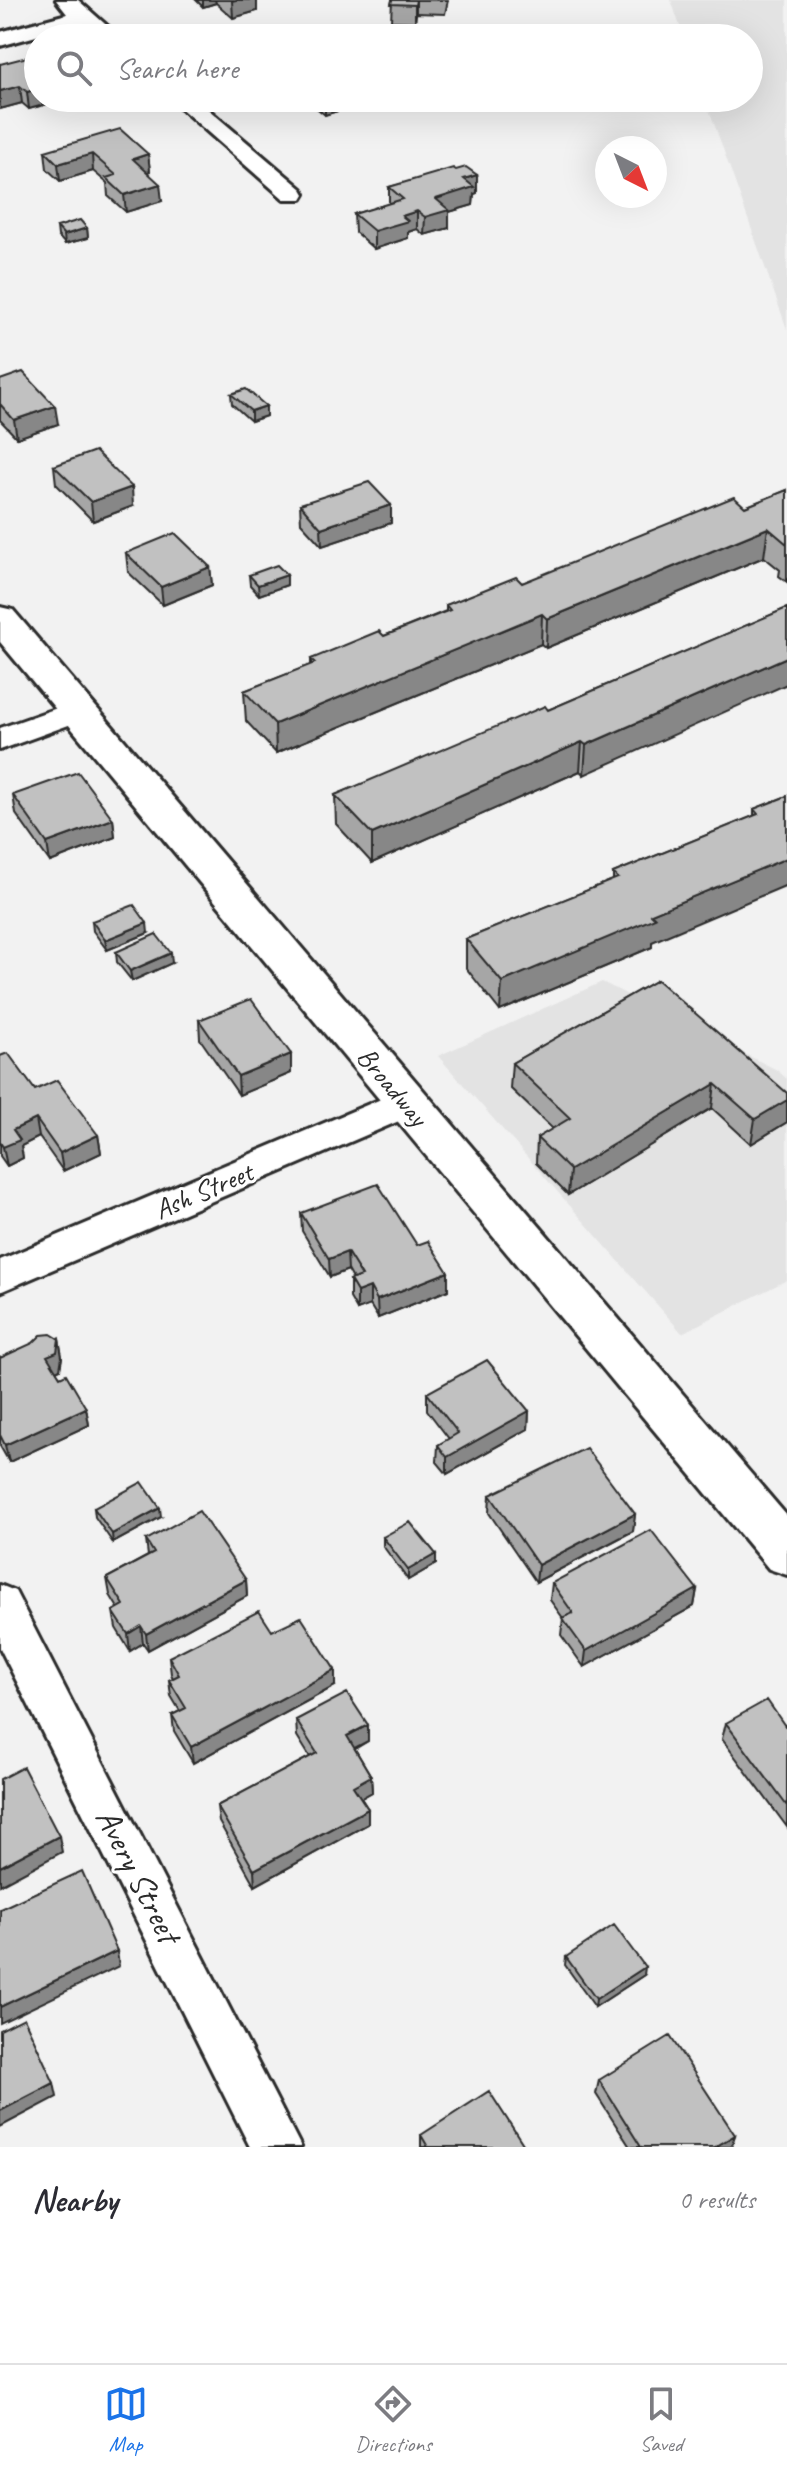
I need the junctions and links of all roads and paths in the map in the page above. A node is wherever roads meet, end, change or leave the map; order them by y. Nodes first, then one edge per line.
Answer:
1 (65, 0) edge
2 (84, 16) junction
3 (55, 24) edge
4 (93, 24) edge
5 (24, 32) edge
6 (0, 39) edge
7 (197, 112) edge
8 (293, 194) dead end
9 (0, 618) edge
10 (77, 711) junction
11 (0, 740) edge
12 (407, 1102) junction
13 (0, 1277) edge
14 (787, 1553) edge
15 (0, 1604) edge
16 (276, 2147) edge

1 - 2 street
2 - 3 street
2 - 4 street
5 - 6 street
7 - 8 street
9 - 10 street, Broadway
10 - 11 street
10 - 12 street, Broadway
12 - 13 street, Ash Street
12 - 14 street, Broadway
15 - 16 street, Avery Street

